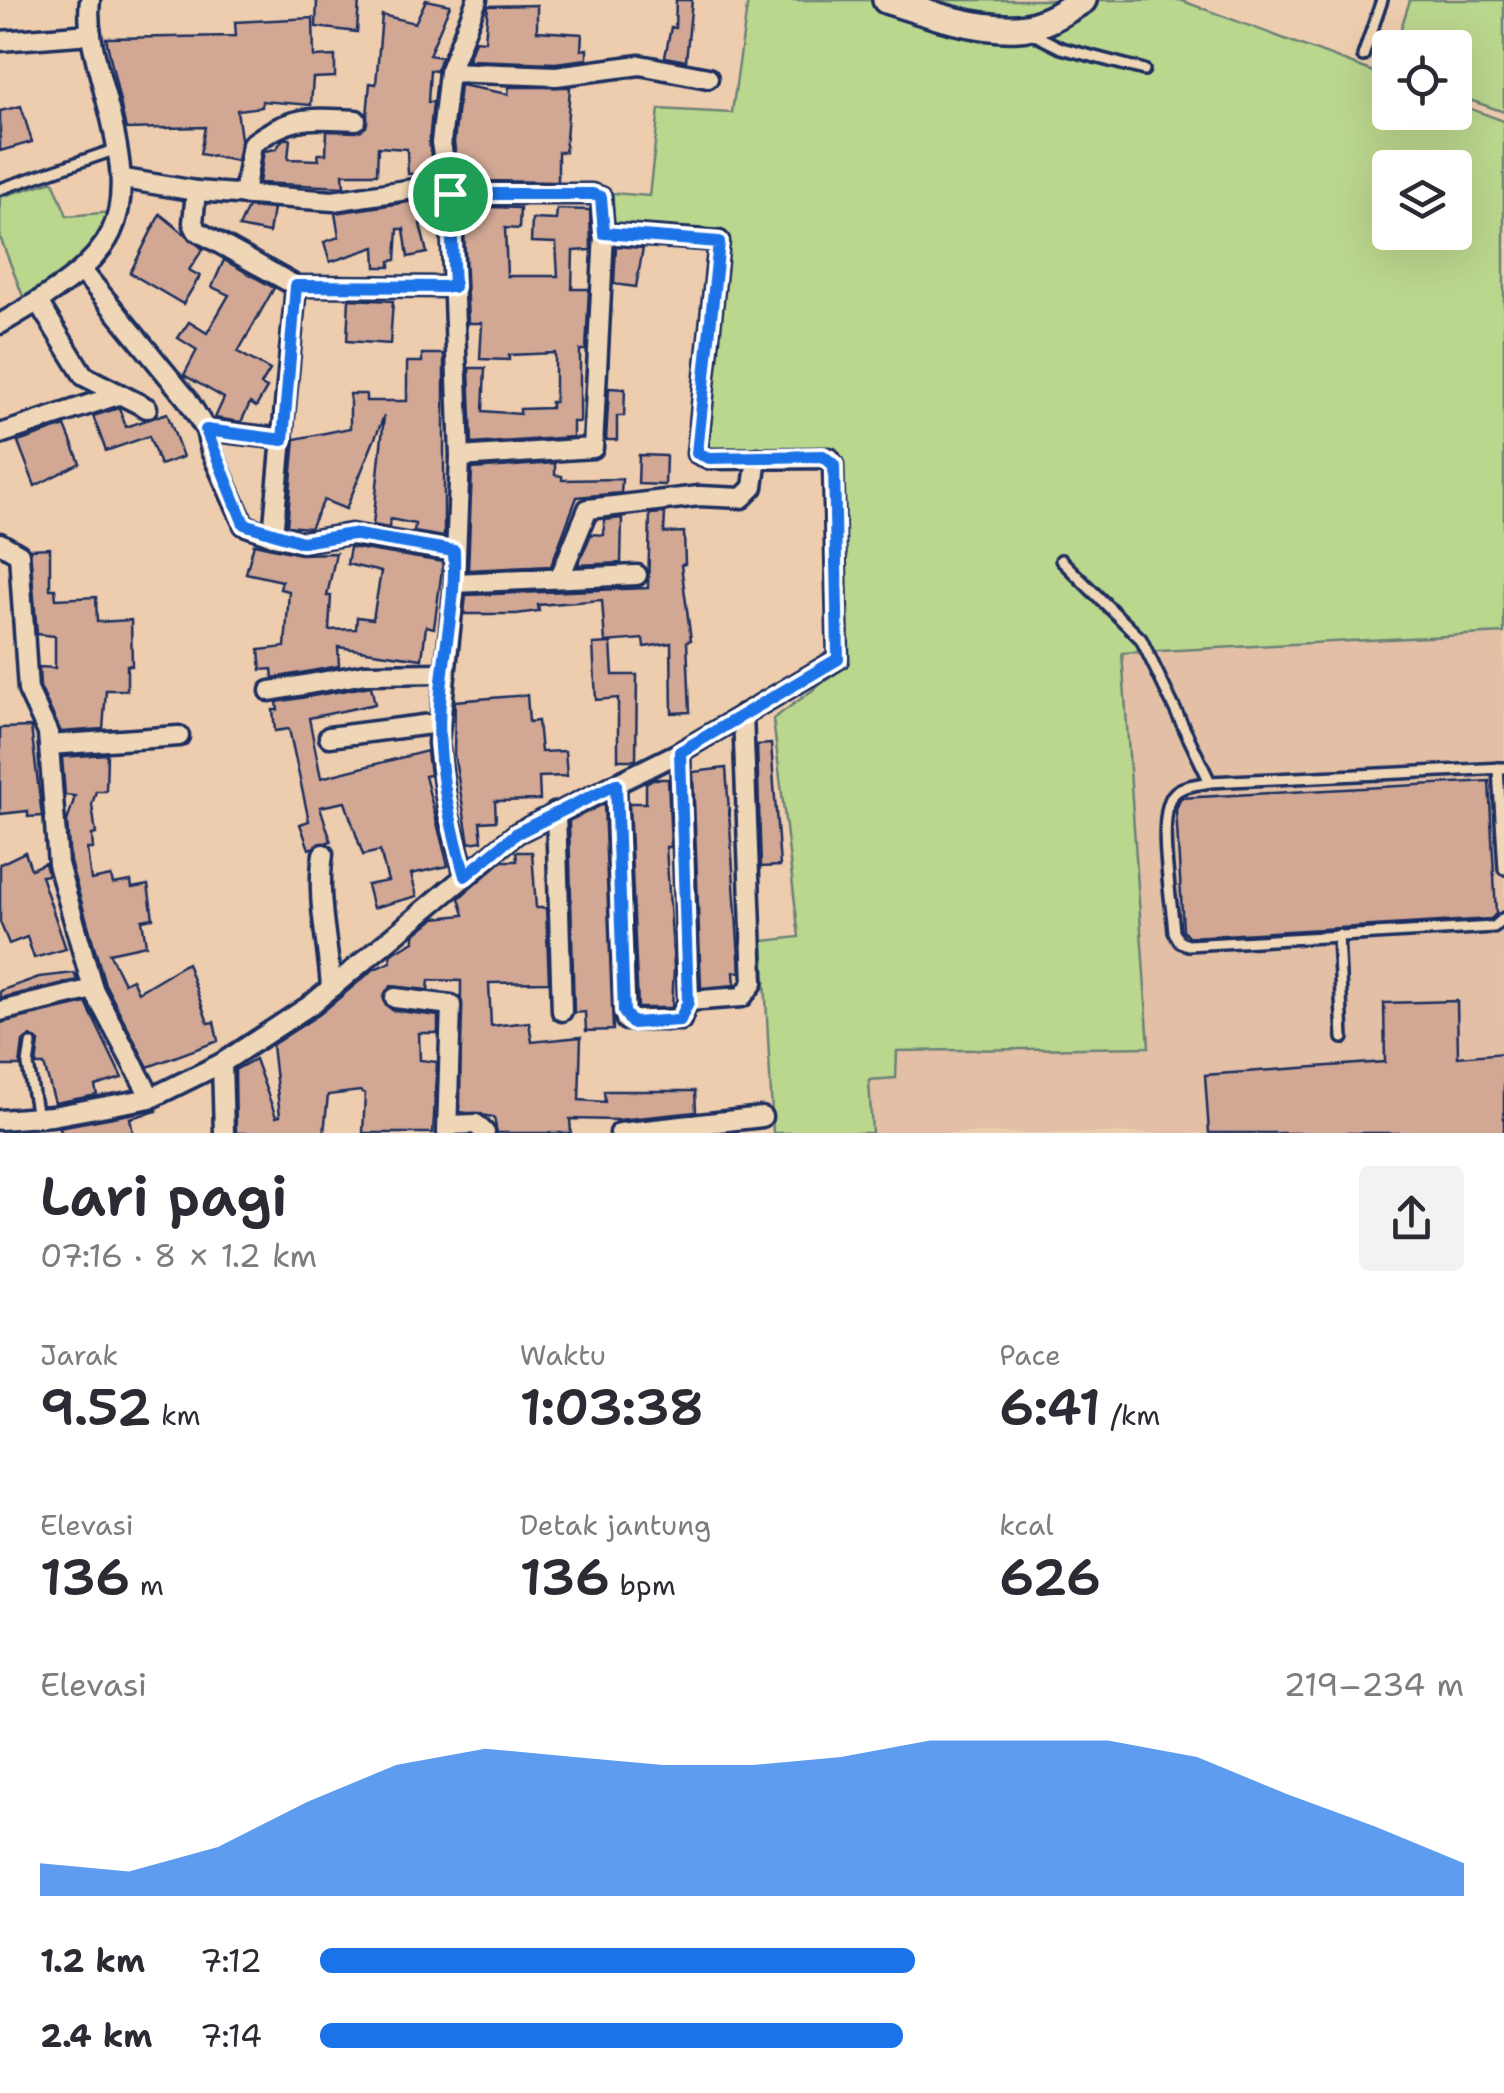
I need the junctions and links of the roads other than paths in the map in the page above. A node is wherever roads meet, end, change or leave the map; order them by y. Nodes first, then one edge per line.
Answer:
1 (90, 0) edge
2 (477, 0) edge
3 (886, 0) edge
4 (1083, 0) edge
5 (1382, 0) edge
6 (1019, 28) junction
7 (92, 34) junction
8 (0, 41) edge
9 (1363, 56) dead end
10 (1144, 70) dead end
11 (449, 72) junction
12 (708, 78) dead end
13 (356, 120) dead end
14 (120, 148) junction
15 (124, 179) junction
16 (0, 188) edge
17 (448, 189) junction
18 (196, 191) junction
19 (244, 196) junction
20 (604, 233) junction
21 (83, 272) junction
22 (296, 286) junction
23 (454, 287) junction
24 (38, 302) junction
25 (0, 324) edge
26 (118, 394) junction
27 (147, 408) dead end
28 (206, 430) junction
29 (0, 434) edge
30 (283, 440) junction
31 (460, 457) junction
32 (758, 458) junction
33 (273, 536) junction
34 (0, 543) edge
35 (454, 551) junction
36 (1060, 560) dead end
37 (637, 575) dead end
38 (560, 578) junction
39 (455, 583) junction
40 (443, 673) junction
41 (270, 691) dead end
42 (742, 714) junction
43 (439, 723) junction
44 (178, 736) dead end
45 (329, 738) dead end
46 (49, 745) junction
47 (680, 752) junction
48 (1501, 768) edge
49 (1210, 782) junction
50 (616, 784) junction
51 (556, 812) junction
52 (323, 854) dead end
53 (1504, 869) edge
54 (465, 876) junction
55 (1504, 918) edge
56 (1338, 935) junction
57 (331, 987) junction
58 (93, 988) junction
59 (394, 998) dead end
60 (688, 1002) junction
61 (0, 1011) edge
62 (562, 1011) dead end
63 (1343, 1038) dead end
64 (31, 1044) dead end
65 (222, 1064) junction
66 (150, 1098) junction
67 (762, 1117) dead end
68 (0, 1120) edge
69 (47, 1122) edge
70 (448, 1129) edge
71 (224, 1133) edge
72 (484, 1133) edge
73 (620, 1133) edge

1 - 7 street
2 - 11 street
3 - 6 street
4 - 6 street
5 - 9 lane
6 - 10 lane
7 - 8 street
7 - 14 street
11 - 12 street
11 - 17 street
13 - 19 street
14 - 15 street
14 - 16 lane
15 - 18 street
15 - 21 street
17 - 19 street
17 - 20 street
17 - 23 street
18 - 19 street
18 - 22 street
20 - 31 street
20 - 32 street
21 - 24 street
21 - 28 street
22 - 23 street
22 - 30 street
23 - 31 street
24 - 25 street
24 - 26 street
26 - 27 street
26 - 29 street
28 - 30 street
28 - 33 street
30 - 33 street
31 - 35 street
32 - 38 street
32 - 42 street
33 - 35 street
34 - 46 street
35 - 39 street
36 - 49 lane
37 - 38 street
38 - 39 street
39 - 40 street
40 - 41 street
40 - 43 street
42 - 47 street
42 - 60 street
43 - 45 street
43 - 54 street
44 - 46 street
46 - 58 street
47 - 50 street
47 - 60 street
48 - 49 lane
48 - 53 lane
49 - 56 lane
50 - 51 street
50 - 60 street
51 - 54 street
51 - 62 street
52 - 57 street
54 - 57 street
55 - 56 lane
56 - 63 lane
57 - 65 street
58 - 61 street
58 - 66 street
59 - 70 street
64 - 69 lane
65 - 66 street
65 - 71 street
66 - 69 street
67 - 73 street
68 - 69 street
70 - 72 street

